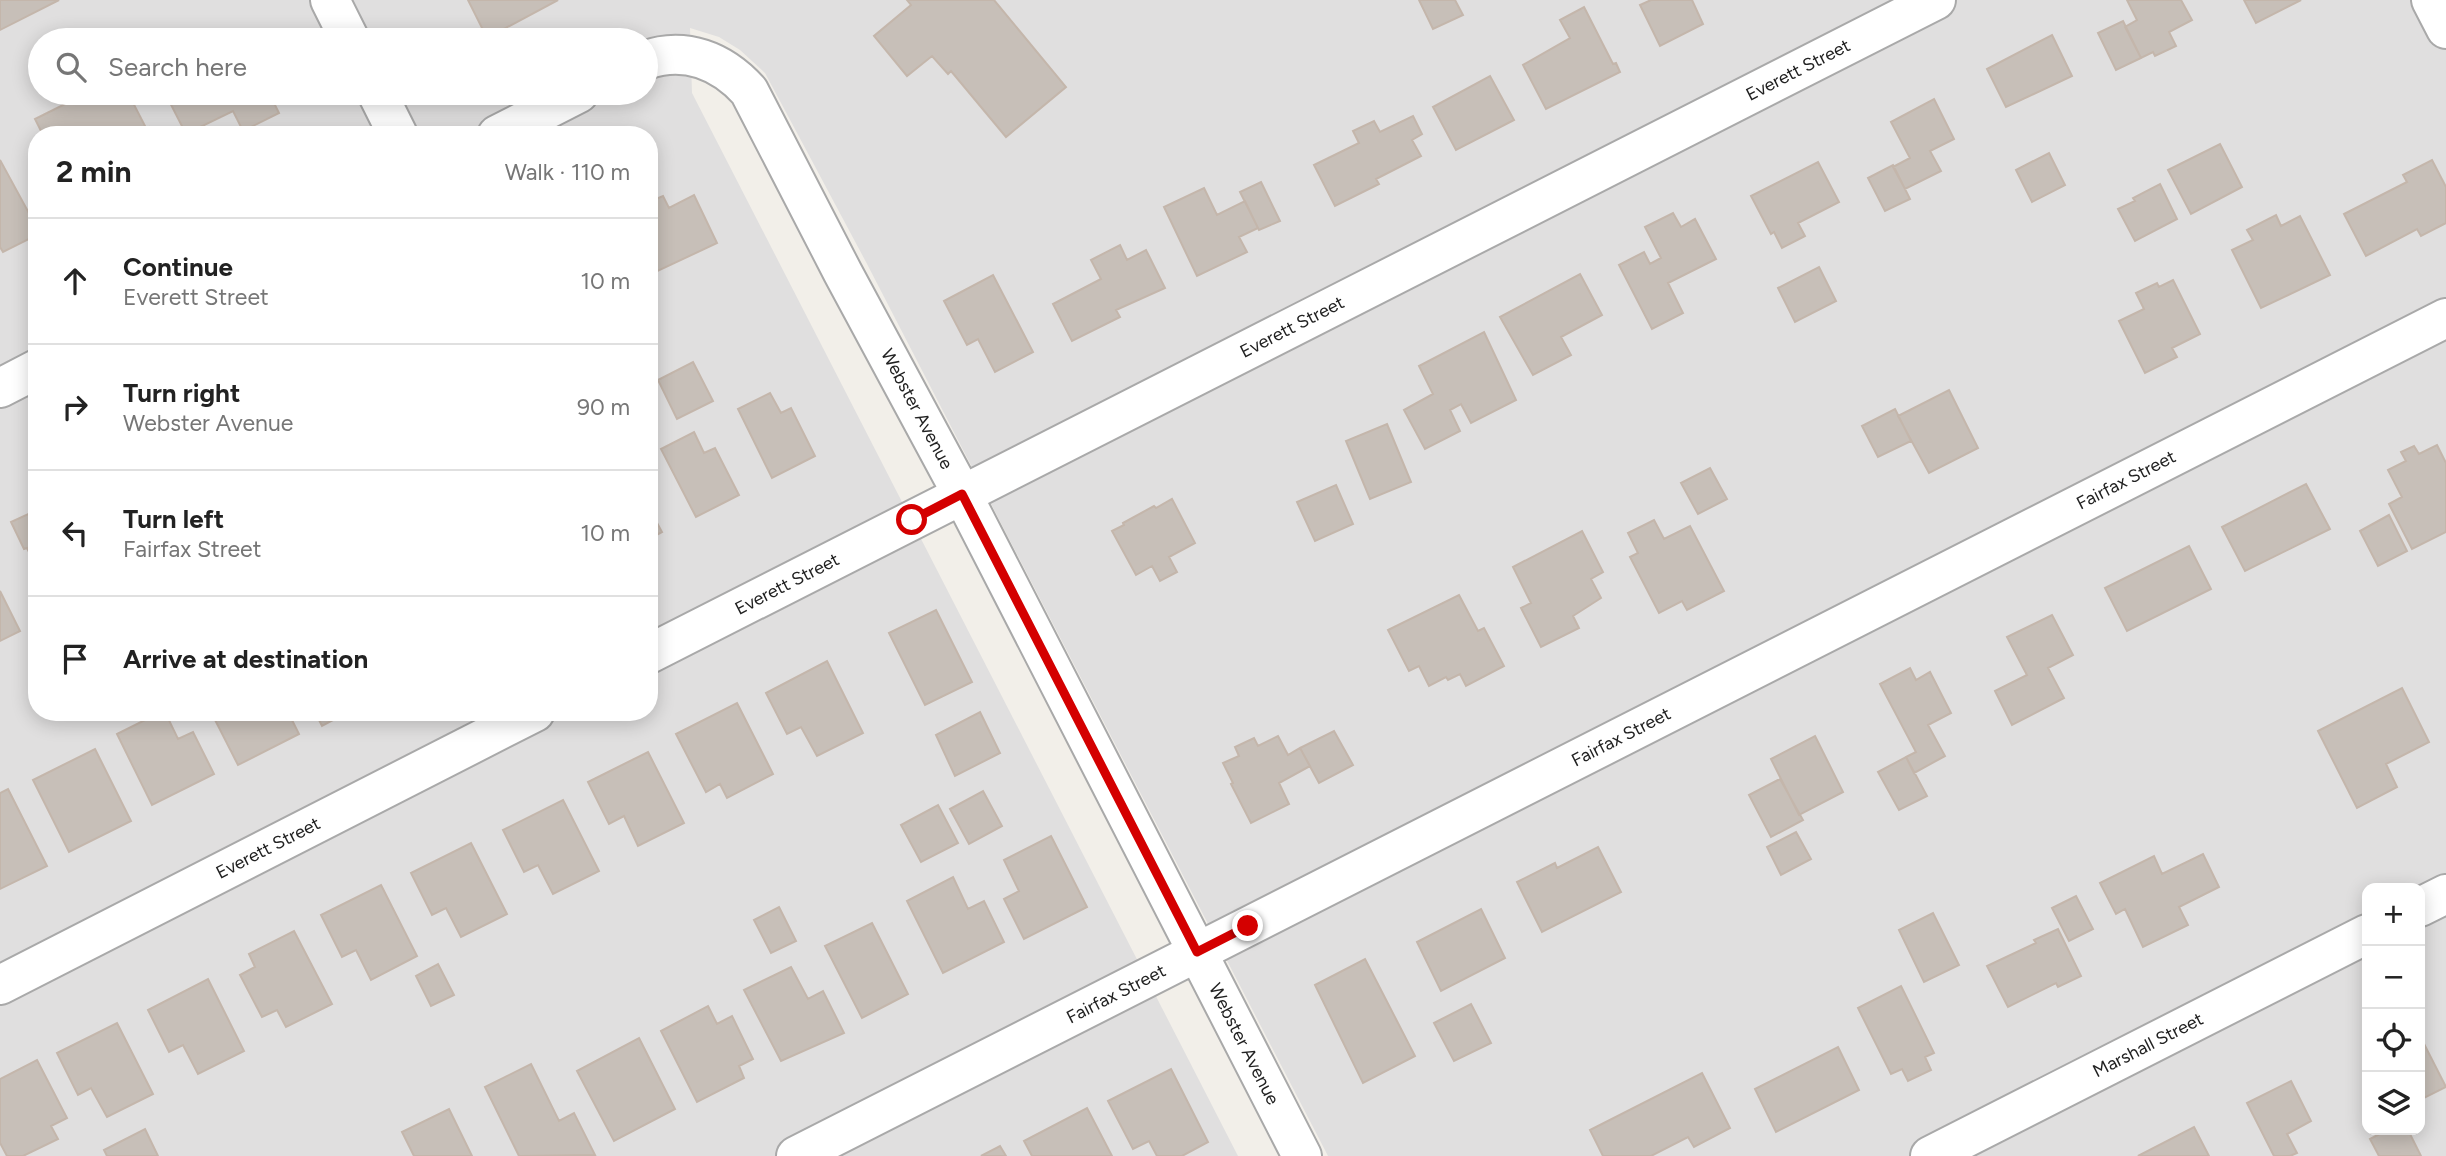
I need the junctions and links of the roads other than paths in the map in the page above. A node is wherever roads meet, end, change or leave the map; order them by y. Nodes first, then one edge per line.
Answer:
1 (330, 0) edge
2 (1936, 0) edge
3 (2431, 0) edge
4 (344, 28) edge
5 (2446, 29) edge
6 (658, 57) edge
7 (383, 105) edge
8 (556, 105) edge
9 (394, 126) edge
10 (515, 126) edge
11 (2446, 317) edge
12 (28, 374) edge
13 (0, 388) edge
14 (962, 494) junction
15 (658, 649) edge
16 (517, 721) edge
17 (2446, 894) edge
18 (2425, 904) edge
19 (2362, 937) edge
20 (1197, 952) junction
21 (0, 985) edge
22 (796, 1156) edge
23 (1302, 1156) edge
24 (1930, 1156) edge

1 - 4 street
2 - 14 street, Everett Street
3 - 5 street
6 - 14 street, Webster Avenue
7 - 9 street
8 - 10 street
11 - 20 street, Fairfax Street
12 - 13 street
14 - 15 street, Everett Street
14 - 20 street, Webster Avenue
16 - 21 street, Everett Street
17 - 18 street
19 - 24 street, Marshall Street
20 - 22 street, Fairfax Street
20 - 23 street, Webster Avenue

